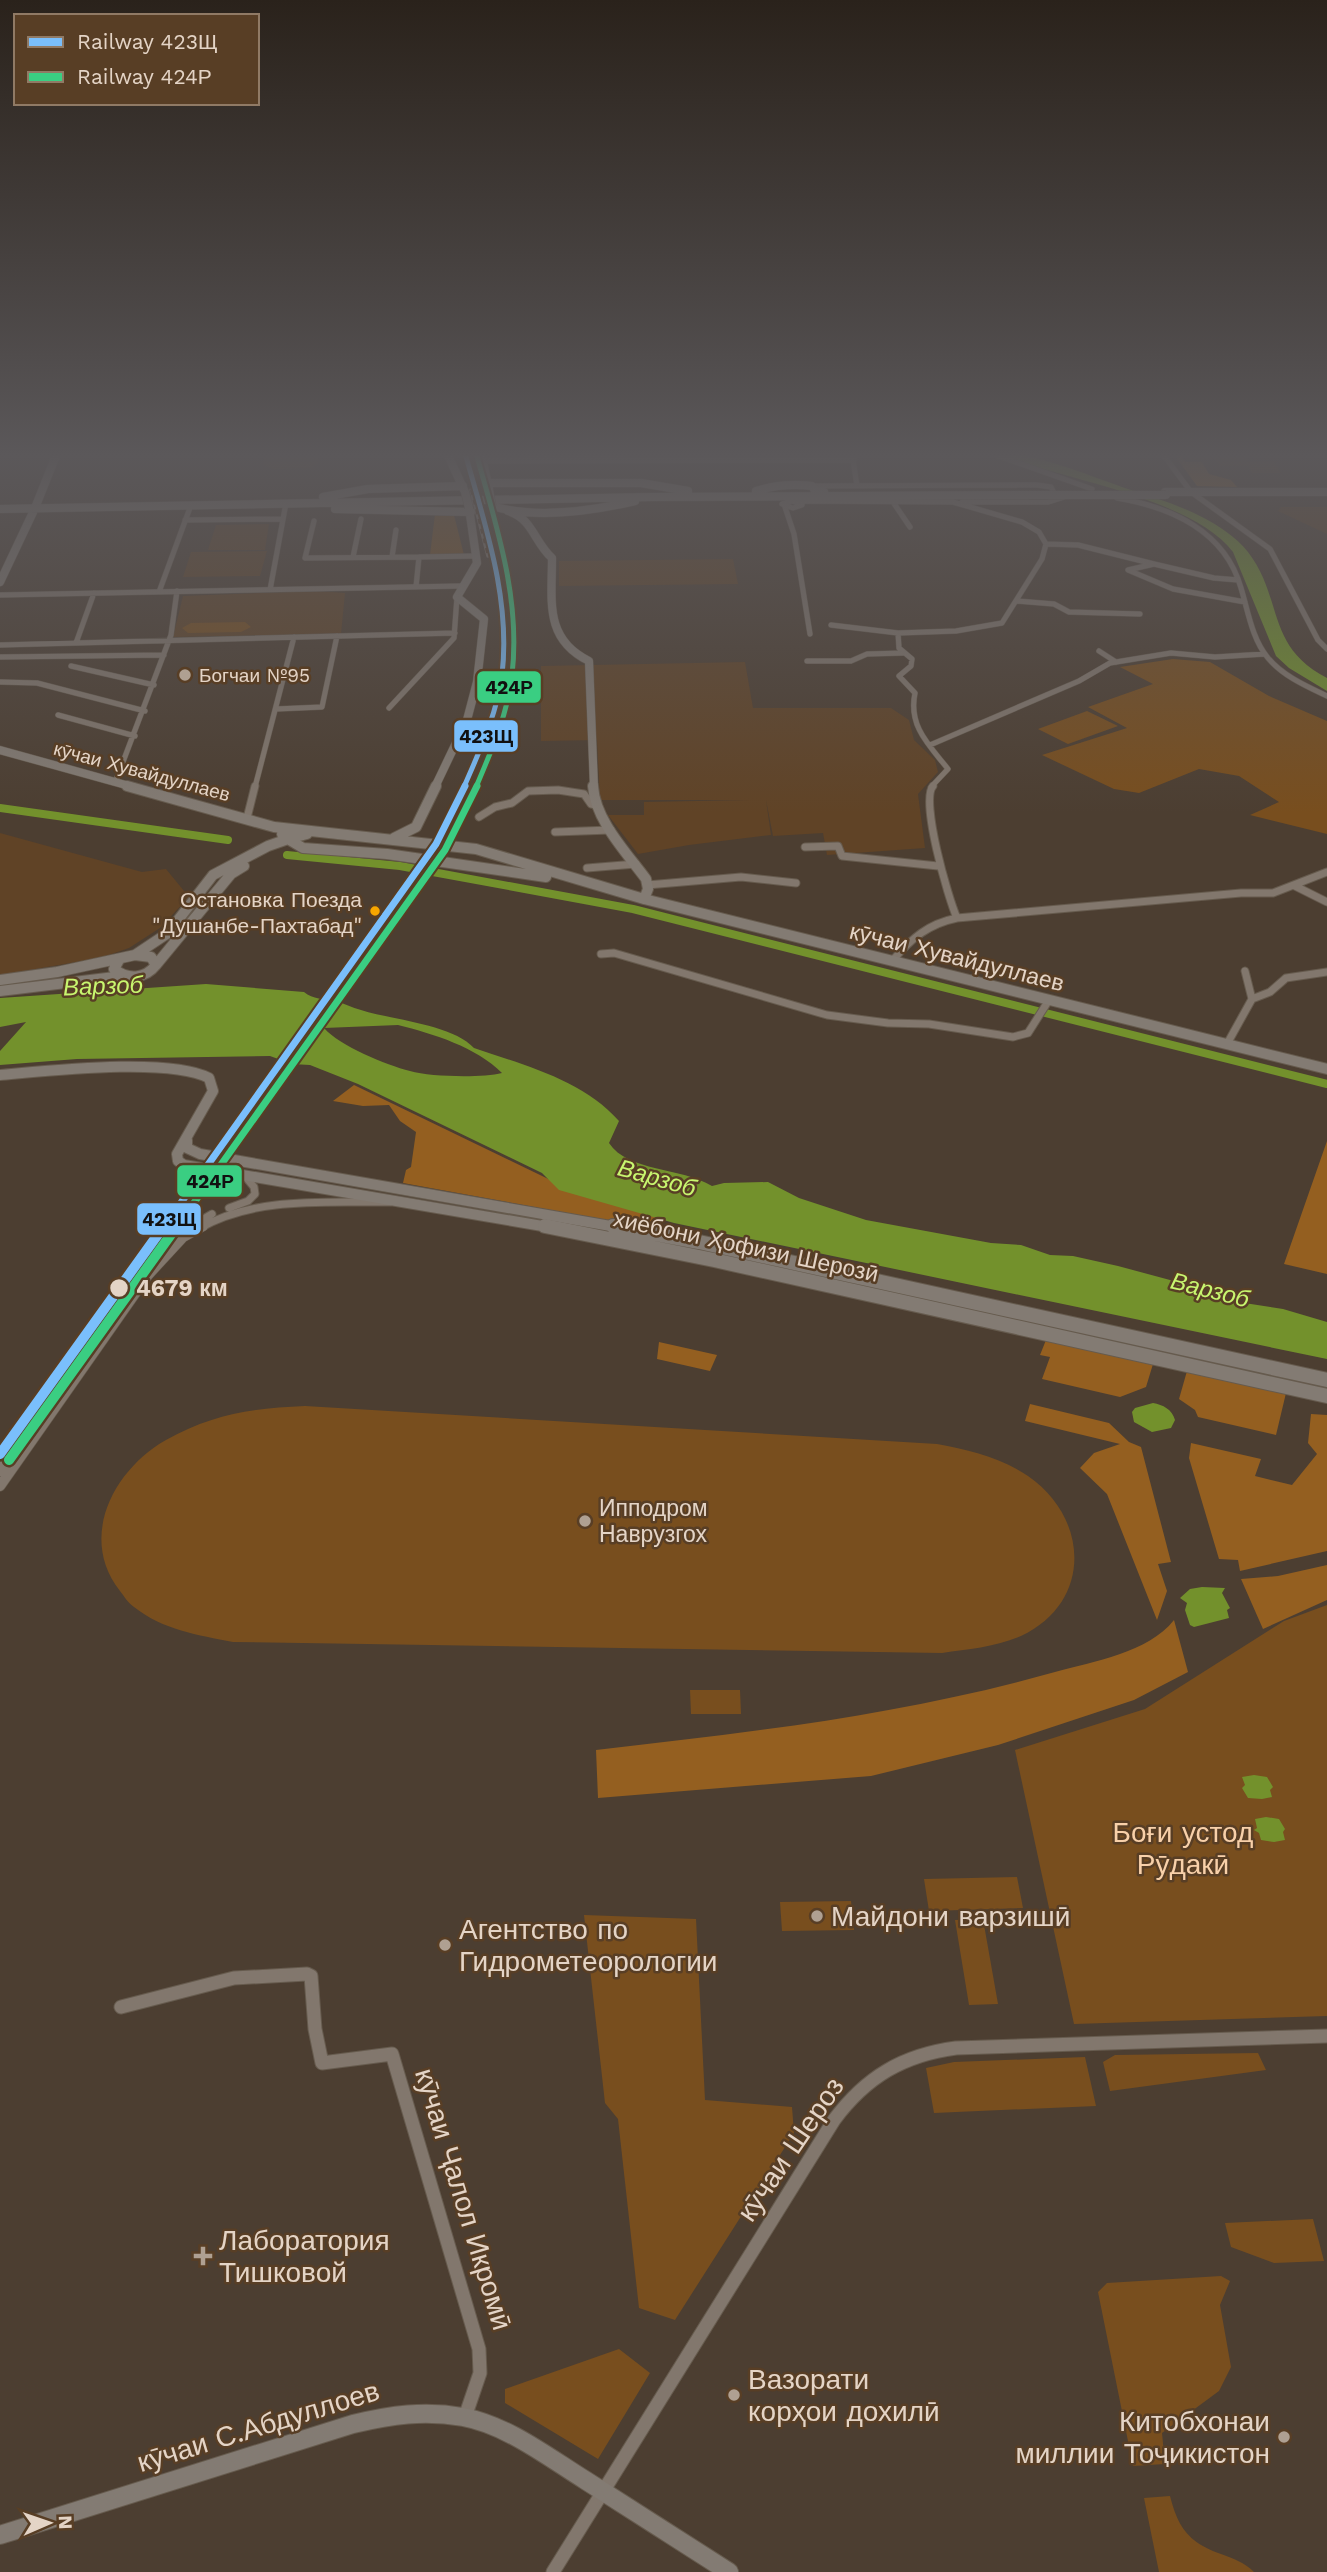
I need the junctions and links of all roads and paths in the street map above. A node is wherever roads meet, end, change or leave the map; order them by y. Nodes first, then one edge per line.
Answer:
1 (166, 573) edge
2 (273, 573) edge
3 (417, 573) edge
4 (472, 573) edge
5 (552, 573) edge
6 (799, 573) edge
7 (1034, 573) edge
8 (1135, 573) edge
9 (1201, 573) edge
10 (1235, 573) edge
11 (1283, 573) edge
12 (1238, 580) junction
13 (461, 586) junction
14 (416, 587) junction
15 (270, 590) junction
16 (177, 591) junction
17 (159, 592) junction
18 (94, 593) junction
19 (0, 595) edge
20 (457, 597) junction
21 (1017, 601) junction
22 (1245, 602) junction
23 (1140, 614) dead end
24 (831, 625) dead end
25 (898, 633) junction
26 (455, 634) junction
27 (810, 634) dead end
28 (337, 636) junction
29 (294, 637) junction
30 (1317, 639) junction
31 (1327, 639) edge
32 (170, 640) junction
33 (76, 643) junction
34 (0, 645) edge
35 (1327, 649) edge
36 (1100, 651) dead end
37 (903, 653) junction
38 (1265, 654) junction
39 (164, 655) junction
40 (0, 657) edge
41 (807, 661) dead end
42 (1116, 662) junction
43 (71, 666) dead end
44 (0, 682) edge
45 (154, 685) junction
46 (1327, 696) edge
47 (388, 708) dead end
48 (276, 709) junction
49 (145, 711) junction
50 (58, 715) dead end
51 (135, 737) junction
52 (930, 745) junction
53 (0, 750) edge
54 (115, 783) junction
55 (596, 805) junction
56 (479, 817) dead end
57 (247, 818) junction
58 (274, 827) junction
59 (416, 827) junction
60 (611, 830) junction
61 (555, 832) dead end
62 (318, 833) junction
63 (369, 838) junction
64 (288, 839) junction
65 (387, 839) junction
66 (436, 844) junction
67 (805, 846) dead end
68 (303, 848) junction
69 (356, 851) junction
70 (496, 856) junction
71 (636, 864) junction
72 (938, 866) junction
73 (475, 868) junction
74 (587, 868) dead end
75 (1327, 872) edge
76 (578, 881) junction
77 (796, 883) dead end
78 (648, 885) junction
79 (1295, 886) junction
80 (644, 899) junction
81 (1327, 902) edge
82 (957, 918) junction
83 (601, 954) dead end
84 (135, 955) junction
85 (119, 960) junction
86 (893, 960) junction
87 (156, 965) junction
88 (1245, 971) dead end
89 (1327, 972) edge
90 (123, 976) junction
91 (0, 980) edge
92 (0, 990) edge
93 (1252, 999) junction
94 (1049, 1000) junction
95 (1227, 1044) junction
96 (1327, 1069) edge
97 (0, 1075) edge
98 (187, 1140) junction
99 (244, 1175) junction
100 (412, 1189) junction
101 (402, 1201) junction
102 (113, 1316) junction
103 (1327, 1380) edge
104 (1327, 1395) edge
105 (54, 1402) junction
106 (0, 1471) edge
107 (0, 1486) edge
108 (121, 2007) dead end
109 (1327, 2036) edge
110 (465, 2417) junction
111 (603, 2491) junction
112 (0, 2535) edge
113 (553, 2572) edge
114 (729, 2572) edge

1 - 17 street
2 - 15 street
3 - 14 street
4 - 13 main road
5 - 55 street
6 - 27 street
7 - 21 street
8 - 22 street
9 - 12 street
10 - 12 street
11 - 30 street
12 - 22 street
13 - 14 street
13 - 20 main road
14 - 15 street
15 - 16 street
16 - 17 street
16 - 32 street
17 - 18 street
18 - 19 street
18 - 33 street
20 - 26 street
20 - 59 main road
21 - 23 street
21 - 25 street
22 - 38 street
24 - 25 street
25 - 37 street
26 - 28 street
26 - 47 street
28 - 29 street
28 - 48 street
29 - 32 street
29 - 48 street
30 - 31 street
30 - 35 street
32 - 33 street
32 - 39 street
33 - 34 street
36 - 42 street
37 - 41 street
37 - 52 street
38 - 42 street
38 - 46 street
39 - 40 street
39 - 45 street
42 - 52 street
43 - 45 street
44 - 49 street
45 - 49 street
48 - 57 street
49 - 51 street
50 - 51 street
51 - 54 street
52 - 72 street
53 - 54 main road, кӯчаи Хувайдуллаев
54 - 57 main road, кӯчаи Хувайдуллаев
55 - 56 street
55 - 60 street
57 - 58 main road, кӯчаи Хувайдуллаев
58 - 62 main road, кӯчаи Хувайдуллаев
58 - 64 main road, кӯчаи Хувайдуллаев
59 - 65 main road
59 - 66 main road
60 - 61 street
60 - 71 street
62 - 63 main road, кӯчаи Хувайдуллаев
62 - 64 street, кӯчаи Хувайдуллаев
63 - 65 main road, кӯчаи Хувайдуллаев
63 - 69 main road
64 - 68 street, кӯчаи Хувайдуллаев
64 - 84 main road
65 - 66 main road, кӯчаи Хувайдуллаев
66 - 70 main road, кӯчаи Хувайдуллаев
67 - 72 street
68 - 69 street, кӯчаи Хувайдуллаев
68 - 87 main road
69 - 73 street, кӯчаи Хувайдуллаев
70 - 73 main road
70 - 76 main road, кӯчаи Хувайдуллаев
71 - 74 street
71 - 78 street
72 - 82 street
73 - 76 street, кӯчаи Хувайдуллаев
75 - 79 street
76 - 80 main road, кӯчаи Хувайдуллаев
77 - 78 street
78 - 80 street
79 - 81 street
79 - 82 street
80 - 86 main road, кӯчаи Хувайдуллаев
82 - 86 street
83 - 94 street
84 - 85 main road
84 - 87 main road
85 - 90 main road
85 - 91 main road
86 - 94 main road, кӯчаи Хувайдуллаев
87 - 90 main road
88 - 93 street
89 - 93 street
90 - 92 main road
93 - 95 street
94 - 95 main road, кӯчаи Хувайдуллаев
95 - 96 main road, кӯчаи Хувайдуллаев
97 - 98 main road
98 - 99 main road, хиёбони Ҳофизи Шерозӣ
98 - 100 main road, хиёбони Ҳофизи Шерозӣ
99 - 101 main road, хиёбони Ҳофизи Шерозӣ
99 - 102 street
100 - 101 main road
100 - 103 main road, хиёбони Ҳофизи Шерозӣ
101 - 102 street
101 - 104 main road, хиёбони Ҳофизи Шерозӣ
102 - 105 street
105 - 106 street
105 - 107 street
108 - 110 street, кӯчаи Ҷалол Икромӣ
109 - 111 street, кӯчаи Шероз
110 - 111 main road, кӯчаи С.Абдуллоев
110 - 112 main road, кӯчаи С.Абдуллоев
111 - 113 street, кӯчаи Шероз
111 - 114 main road

